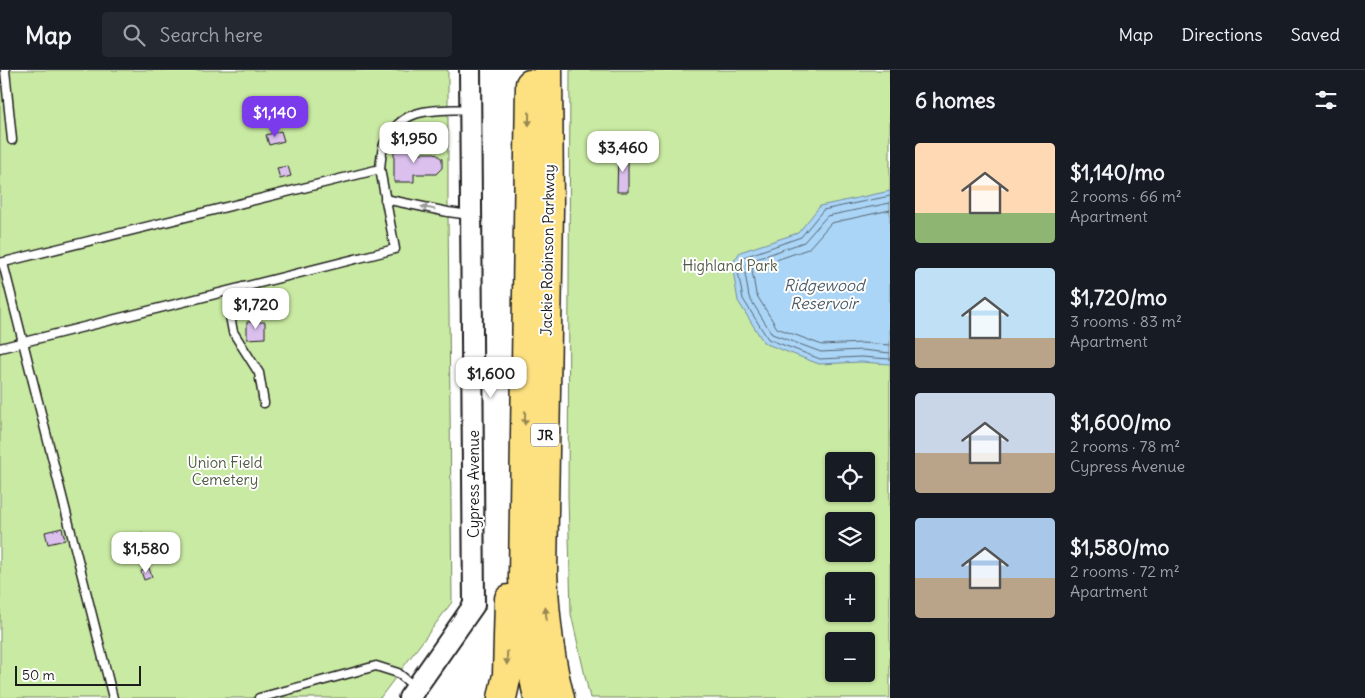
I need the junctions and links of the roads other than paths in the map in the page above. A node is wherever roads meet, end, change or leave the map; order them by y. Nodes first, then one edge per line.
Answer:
1 (5, 70) edge
2 (470, 70) edge
3 (530, 70) edge
4 (548, 70) edge
5 (470, 109) junction
6 (12, 140) dead end
7 (380, 169) junction
8 (385, 199) junction
9 (472, 216) junction
10 (1, 263) edge
11 (243, 287) junction
12 (22, 342) junction
13 (0, 348) edge
14 (264, 403) dead end
15 (524, 453) junction
16 (413, 693) edge
17 (113, 698) edge
18 (259, 698) edge
19 (502, 698) edge
20 (538, 698) edge
21 (560, 698) edge

1 - 6 lane
2 - 5 street, Cypress Avenue
3 -> 15 highway, Jackie Robinson Parkway / JR
21 -> 4 highway, Jackie Robinson Parkway / JR
5 - 7 lane
5 - 9 street, Cypress Avenue
7 - 8 lane
7 - 10 lane
9 -> 8 lane
8 - 11 lane
9 - 16 street, Cypress Avenue
10 - 12 lane
11 - 12 lane
11 - 14 lane
12 - 13 lane
12 - 17 lane
15 -> 19 highway
15 - 20 highway, Jackie Robinson Parkway / JR
16 - 18 lane

